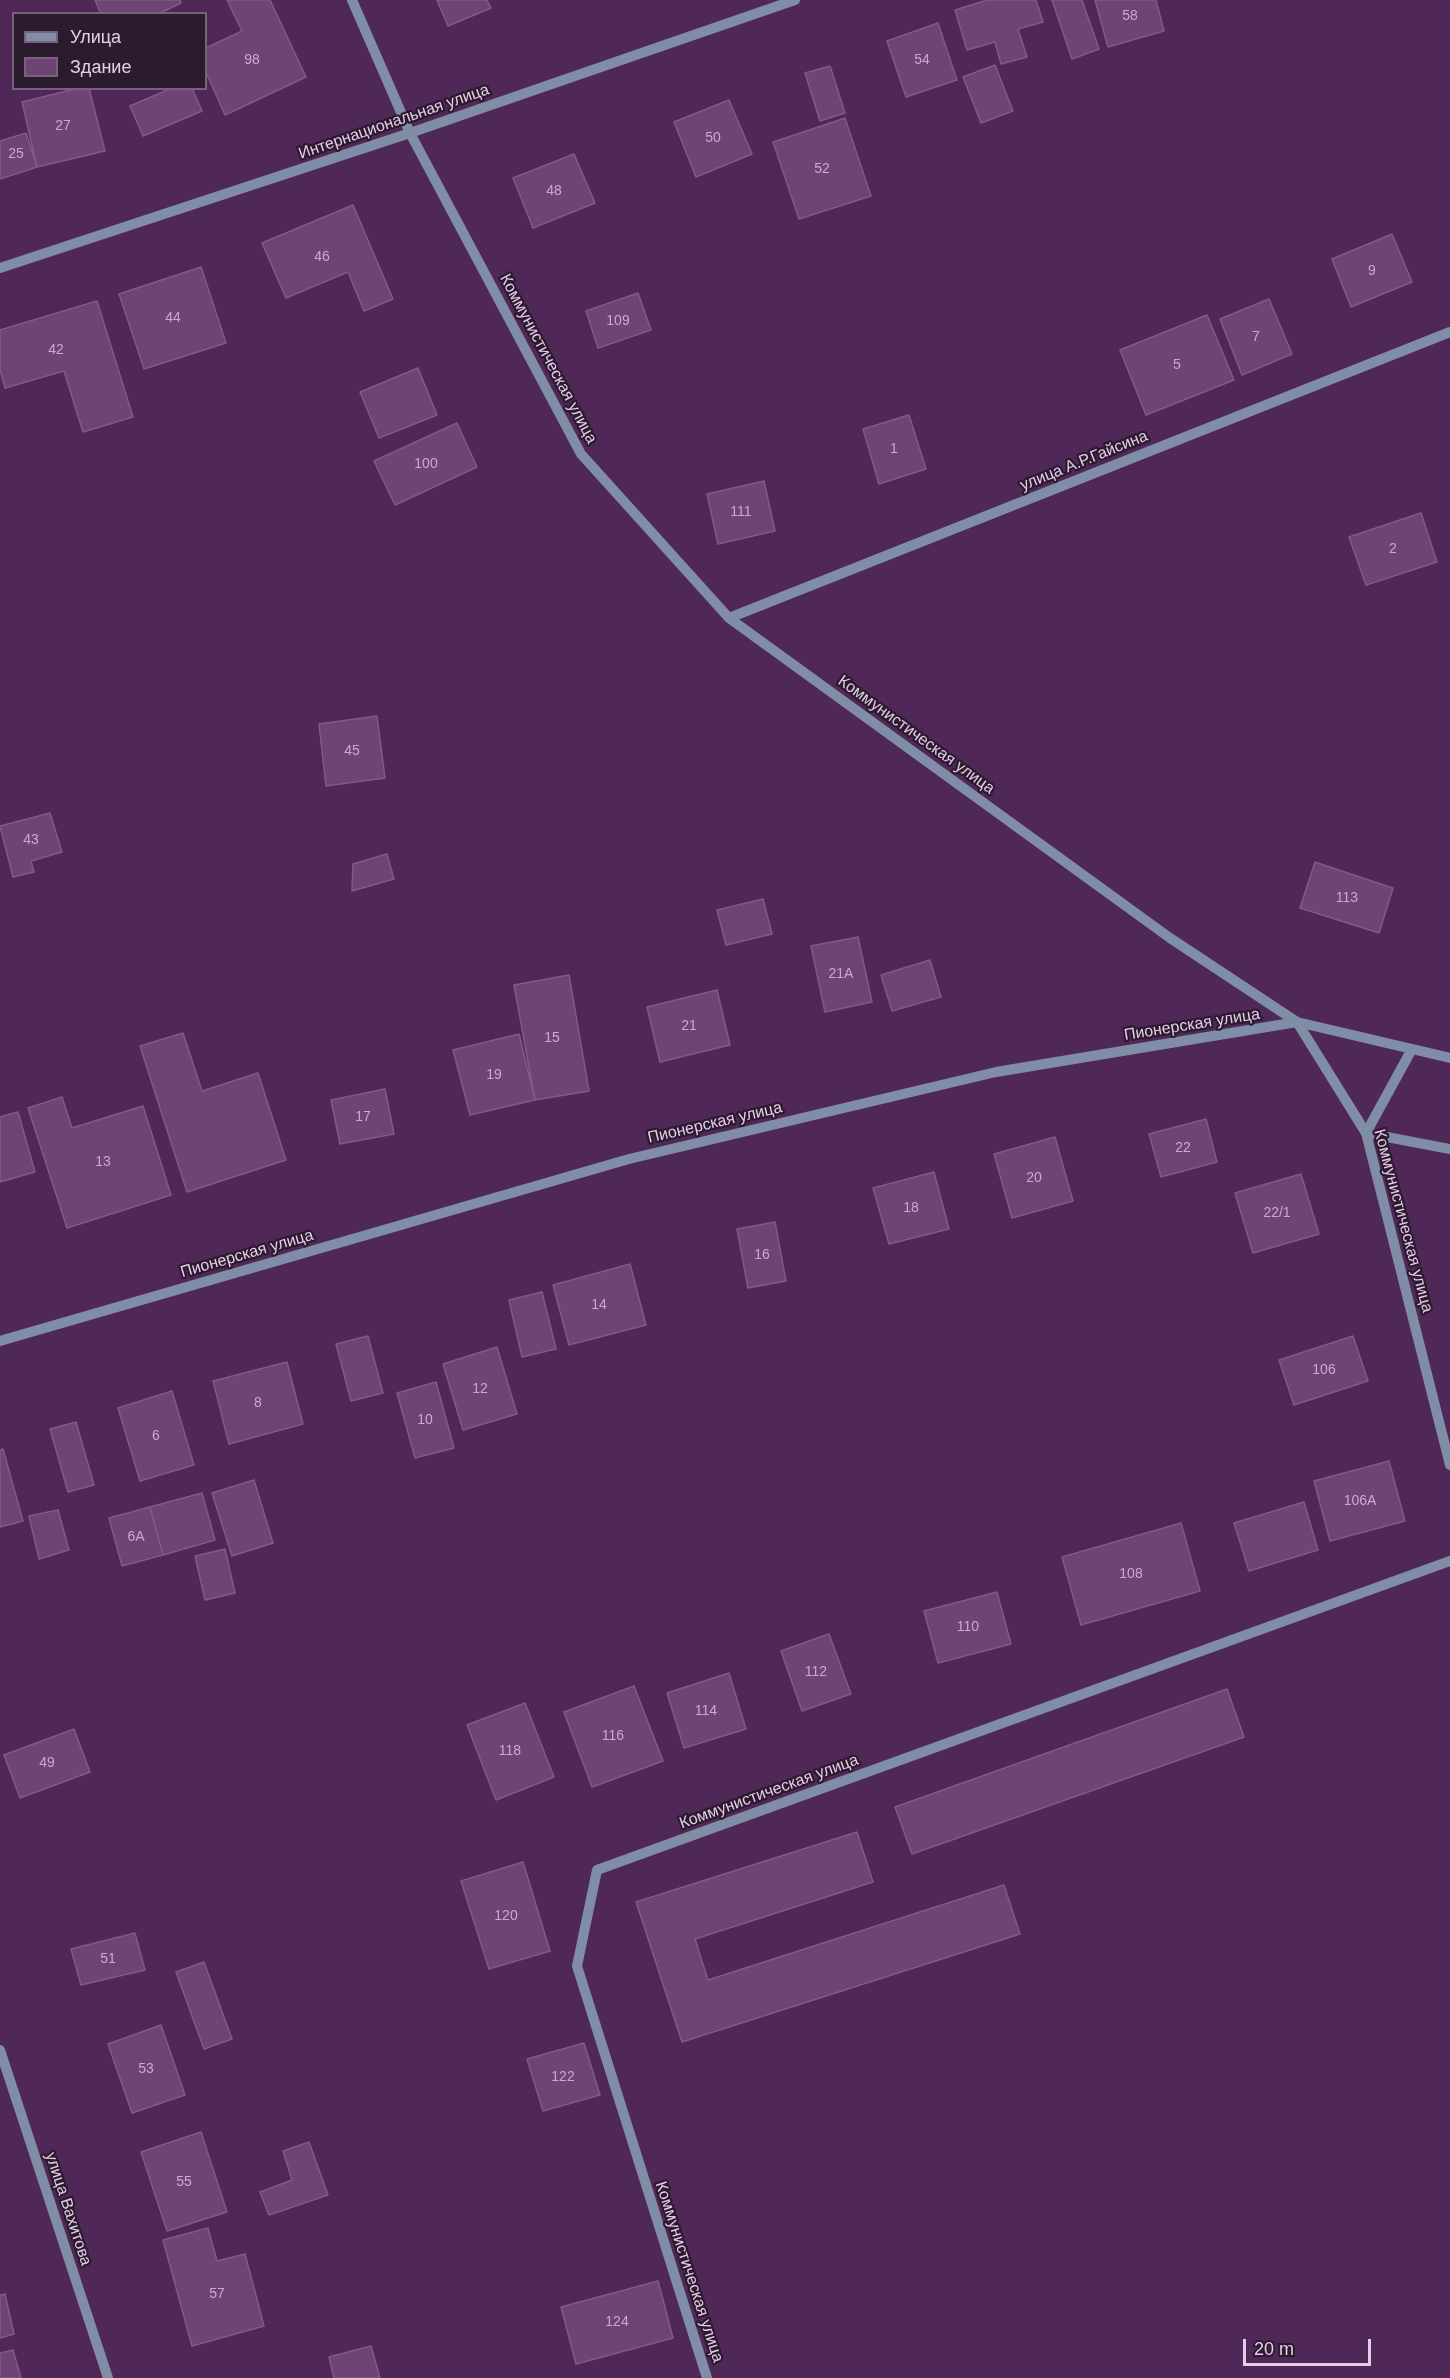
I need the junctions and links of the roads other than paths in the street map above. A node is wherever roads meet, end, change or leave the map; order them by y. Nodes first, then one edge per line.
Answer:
1 (352, 0) edge
2 (795, 0) edge
3 (411, 133) junction
4 (0, 267) edge
5 (1450, 332) edge
6 (729, 618) junction
7 (1297, 1022) junction
8 (1412, 1049) junction
9 (1450, 1058) edge
10 (1366, 1133) junction
11 (1450, 1149) edge
12 (0, 1341) edge
13 (1450, 1465) edge
14 (1450, 1561) edge
15 (0, 2050) edge
16 (108, 2378) edge
17 (707, 2378) edge

1 - 3 street, Коммунистическая улица
2 - 3 street, Интернациональная улица
3 - 4 street, Интернациональная улица
3 - 6 street, Коммунистическая улица
5 - 6 street, улица А.Р.Гайсина
6 - 7 street, Коммунистическая улица
7 - 8 street, Пионерская улица
7 - 10 street, Коммунистическая улица
7 - 12 street, Пионерская улица
8 - 9 street, Пионерская улица
8 - 10 street
10 - 11 street
10 - 13 street, Коммунистическая улица
14 - 17 street, Коммунистическая улица
15 - 16 street, улица Вахитова

